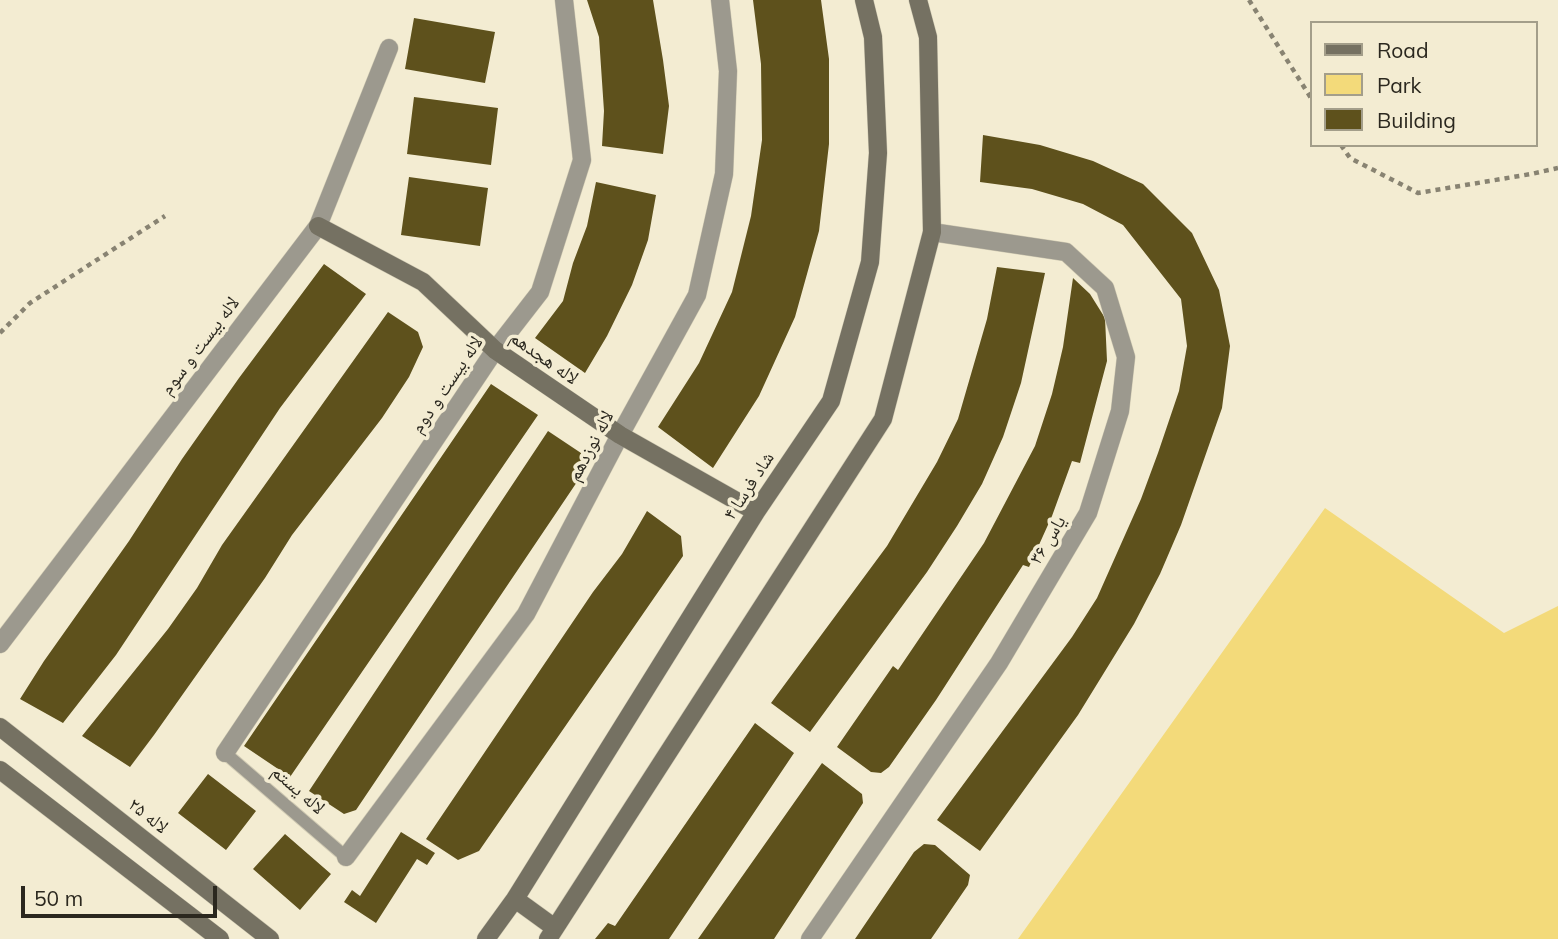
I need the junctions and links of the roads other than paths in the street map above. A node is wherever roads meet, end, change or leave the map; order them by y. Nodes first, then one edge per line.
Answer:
1 (564, 0) edge
2 (720, 0) edge
3 (864, 0) edge
4 (918, 0) edge
5 (389, 48) dead end
6 (318, 226) junction
7 (932, 232) junction
8 (495, 350) junction
9 (620, 435) junction
10 (756, 512) junction
11 (0, 644) edge
12 (0, 726) edge
13 (225, 752) joint
14 (0, 769) edge
15 (346, 857) joint
16 (515, 900) junction
17 (552, 933) edge
18 (220, 939) edge
19 (270, 939) edge
20 (486, 939) edge
21 (810, 939) edge

1 - 8 street, لاله بیست و دوم
2 - 9 street, لاله نوزدهم
3 - 10 street, شاد فرسا ۴
4 - 7 street
5 - 6 street, لاله بیست و سوم
6 - 8 street, لاله هجدهم
6 - 11 street, لاله بیست و سوم
7 - 17 street
7 - 21 street, یاس ۳۶
8 - 9 street, لاله هجدهم
8 - 13 street, لاله بیست و دوم
9 - 10 street, لاله هجدهم
9 - 15 street, لاله نوزدهم
10 - 16 street, شاد فرسا ۴
12 - 19 street, لاله ۲۵
13 - 15 lane, لاله یستم
14 - 18 street
16 - 17 street
16 - 20 street, شاد فرسا ۴

